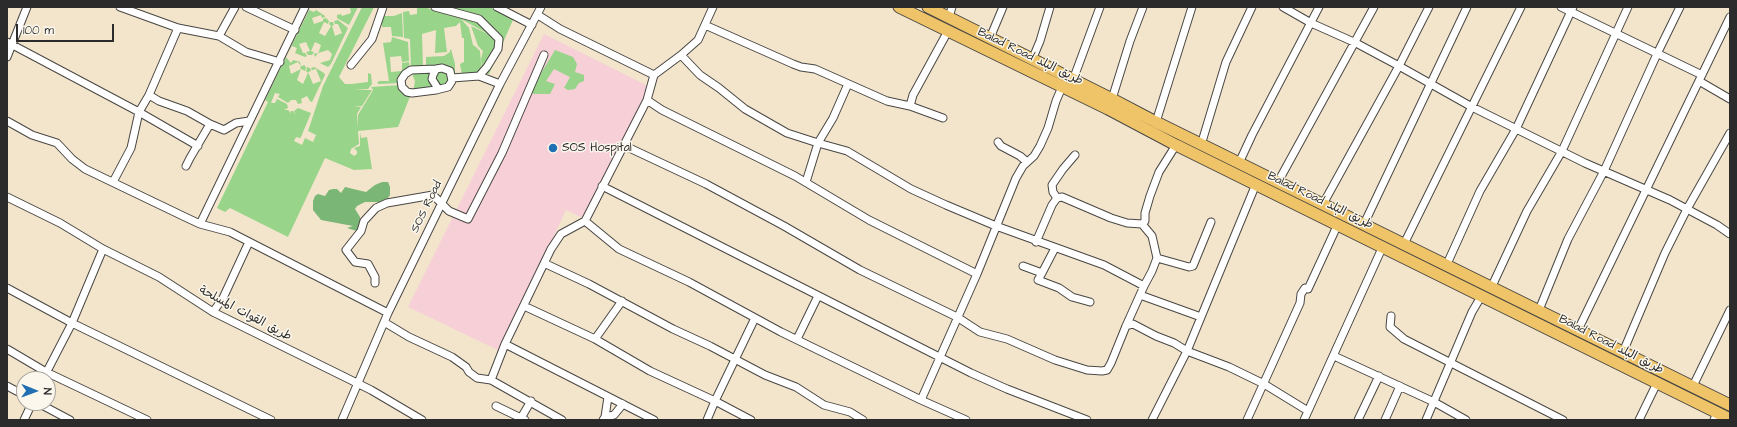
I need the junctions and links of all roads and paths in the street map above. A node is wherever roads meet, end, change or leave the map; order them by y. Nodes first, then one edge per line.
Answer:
1 (27, 7) edge
2 (120, 7) edge
3 (235, 7) edge
4 (246, 7) edge
5 (305, 7) edge
6 (383, 7) edge
7 (435, 7) edge
8 (497, 7) edge
9 (541, 7) edge
10 (713, 7) edge
11 (899, 7) edge
12 (928, 7) edge
13 (1003, 7) edge
14 (1050, 7) edge
15 (1100, 7) edge
16 (1143, 7) edge
17 (1192, 7) edge
18 (1252, 7) edge
19 (1283, 7) edge
20 (1319, 7) edge
21 (1374, 7) edge
22 (1429, 7) edge
23 (1467, 7) edge
24 (1521, 7) edge
25 (1562, 7) edge
26 (1628, 7) edge
27 (1680, 7) edge
28 (1572, 9) edge
29 (950, 12) edge
30 (538, 15) junction
31 (1730, 17) edge
32 (1311, 23) junction
33 (705, 24) junction
34 (532, 25) junction
35 (178, 28) junction
36 (295, 30) junction
37 (948, 31) junction
38 (1615, 34) junction
39 (219, 36) junction
40 (990, 38) junction
41 (1356, 43) junction
42 (9, 44) edge
43 (1657, 54) junction
44 (544, 55) dead end
45 (681, 55) junction
46 (7, 57) edge
47 (1032, 60) junction
48 (280, 62) junction
49 (351, 65) dead end
50 (1399, 66) junction
51 (436, 69) junction
52 (654, 75) junction
53 (479, 76) junction
54 (452, 78) junction
55 (1700, 78) junction
56 (1073, 80) junction
57 (500, 84) junction
58 (848, 84) junction
59 (1431, 85) junction
60 (1062, 87) junction
61 (436, 90) junction
62 (149, 95) junction
63 (1112, 99) junction
64 (1730, 99) edge
65 (647, 100) junction
66 (910, 106) junction
67 (1472, 107) junction
68 (139, 112) junction
69 (943, 118) dead end
70 (7, 121) edge
71 (249, 121) junction
72 (1156, 122) junction
73 (210, 124) junction
74 (1516, 129) junction
75 (1730, 133) edge
76 (998, 142) dead end
77 (818, 143) junction
78 (623, 145) junction
79 (1176, 145) junction
80 (1201, 145) junction
81 (198, 146) junction
82 (1562, 151) junction
83 (1076, 155) dead end
84 (1028, 162) junction
85 (1239, 163) junction
86 (186, 166) dead end
87 (1604, 172) junction
88 (113, 182) junction
89 (806, 182) junction
90 (1278, 182) junction
91 (1256, 184) junction
92 (602, 186) junction
93 (1647, 190) junction
94 (7, 197) edge
95 (1057, 198) junction
96 (440, 204) junction
97 (1322, 204) junction
98 (1687, 209) junction
99 (585, 221) junction
100 (1210, 222) dead end
101 (200, 224) junction
102 (1142, 224) junction
103 (1338, 224) junction
104 (1364, 224) junction
105 (996, 226) junction
106 (1730, 234) edge
107 (249, 242) junction
108 (1036, 242) junction
109 (1404, 244) junction
110 (1383, 246) junction
111 (1055, 248) junction
112 (103, 249) junction
113 (1157, 258) junction
114 (546, 264) junction
115 (1447, 264) junction
116 (1023, 266) dead end
117 (1042, 272) junction
118 (977, 274) junction
119 (375, 283) dead end
120 (1144, 286) junction
121 (1492, 286) junction
122 (7, 288) edge
123 (1140, 295) junction
124 (1482, 295) junction
125 (818, 296) junction
126 (622, 301) junction
127 (1090, 302) dead end
128 (524, 306) junction
129 (1539, 310) junction
130 (1730, 310) edge
131 (213, 312) junction
132 (388, 313) junction
133 (1391, 316) dead end
134 (957, 317) junction
135 (1201, 317) junction
136 (754, 318) junction
137 (384, 322) junction
138 (72, 323) junction
139 (1126, 326) junction
140 (1578, 330) junction
141 (595, 339) junction
142 (797, 339) junction
143 (505, 344) junction
144 (7, 349) edge
145 (1187, 351) junction
146 (1623, 352) junction
147 (1334, 356) junction
148 (939, 358) junction
149 (736, 360) junction
150 (1450, 362) junction
151 (44, 371) edge
152 (47, 371) edge
153 (1379, 376) junction
154 (56, 377) edge
155 (491, 380) junction
156 (358, 383) junction
157 (1657, 383) junction
158 (1264, 384) junction
159 (7, 386) edge
160 (1400, 386) junction
161 (1693, 386) junction
162 (16, 391) edge
163 (608, 397) junction
164 (921, 400) junction
165 (530, 401) junction
166 (715, 401) junction
167 (1434, 402) junction
168 (623, 404) junction
169 (1730, 405) edge
170 (496, 406) dead end
171 (53, 411) edge
172 (1308, 411) junction
173 (1715, 416) edge
174 (551, 417) edge
175 (523, 419) edge
176 (604, 419) edge
177 (1730, 419) edge
178 (70, 420) edge
179 (147, 420) edge
180 (271, 420) edge
181 (342, 420) edge
182 (422, 420) edge
183 (562, 420) edge
184 (654, 420) edge
185 (707, 420) edge
186 (751, 420) edge
187 (863, 420) edge
188 (966, 420) edge
189 (1087, 420) edge
190 (1152, 420) edge
191 (1247, 420) edge
192 (1304, 420) edge
193 (1358, 420) edge
194 (1385, 420) edge
195 (1426, 420) edge
196 (1466, 420) edge
197 (1563, 420) edge
198 (1639, 420) edge

1 - 42 street
2 - 35 street
3 - 39 street
4 - 36 street
5 - 36 street
6 - 49 street
7 - 53 street
8 - 34 street
9 - 30 street, SOS Road
10 - 33 street
11 - 37 highway, Balad Road طريق البلد
12 - 29 highway, Balad Road طريق البلد
13 - 40 street
14 - 47 street
15 - 56 street
16 - 63 street
17 - 72 street
18 - 80 street
19 - 32 street
20 - 32 street
21 - 41 street
22 - 50 street
23 - 59 street
24 - 67 street
25 - 28 street
26 - 38 street
27 - 43 street
28 - 38 street
28 - 74 street
29 - 40 highway, Balad Road طريق البلد
30 - 34 street, SOS Road
30 - 52 street
31 - 55 street
32 - 41 street
32 - 85 street
33 - 45 street
33 - 58 street
34 - 57 street, SOS Road
35 - 39 street
35 - 62 street
36 - 48 street
37 - 60 highway, Balad Road طريق البلد
37 - 66 street
38 - 43 street
38 - 82 street
39 - 48 street
40 - 47 highway, Balad Road طريق البلد
41 - 50 street
41 - 90 street
42 - 46 street
42 - 68 street
43 - 55 street
43 - 87 street
44 - 96 street
45 - 52 street
45 - 77 street
47 - 56 highway, Balad Road طريق البلد
48 - 71 street
50 - 59 street
50 - 97 street
51 - 54 street
51 - 61 street
51 - 61 street
52 - 65 street
53 - 54 street
53 - 57 street
54 - 61 street
55 - 64 street
55 - 93 street
56 - 63 highway, Balad Road طريق البلد
57 - 96 street, SOS Road
58 - 66 street
58 - 77 street
59 - 67 street
59 - 104 street
60 - 79 highway, Balad Road طريق البلد
60 - 84 street
62 - 68 street
62 - 73 street
63 - 72 highway, Balad Road طريق البلد
65 - 78 street
65 - 89 street
66 - 69 street
67 - 74 street
67 - 109 street
68 - 81 street
68 - 88 street
70 - 88 street
71 - 73 street
71 - 101 street
72 - 80 highway, Balad Road طريق البلد
73 - 81 street
74 - 82 street
74 - 115 street
75 - 98 street
76 - 84 street
77 - 89 street
77 - 105 street
78 - 92 street
78 - 134 street
79 - 91 highway, Balad Road طريق البلد
79 - 102 street
80 - 85 highway, Balad Road طريق البلد
81 - 86 street
82 - 87 street
82 - 121 street
83 - 95 street
84 - 105 street
85 - 90 highway, Balad Road طريق البلد
87 - 93 street
87 - 129 street
88 - 101 street
89 - 118 street
90 - 97 highway, Balad Road طريق البلد
91 - 103 highway, Balad Road طريق البلد
91 - 135 street
92 - 99 street
92 - 125 street
93 - 98 street
93 - 140 street
94 - 112 street, طريق القوات المسلحة
95 - 102 street
95 - 108 street
96 - 119 street
96 - 132 street, SOS Road
97 - 104 highway, Balad Road طريق البلد
98 - 106 street
98 - 146 street
99 - 114 street
99 - 136 street
100 - 113 street
101 - 107 street
102 - 113 street
103 - 110 highway, Balad Road طريق البلد
103 - 158 street
104 - 109 highway, Balad Road طريق البلد
105 - 108 street
105 - 118 street
107 - 131 street
107 - 132 street
108 - 111 street
109 - 115 highway, Balad Road طريق البلد
110 - 124 highway, Balad Road طريق البلد
110 - 147 street
111 - 117 street
111 - 120 street
112 - 131 street, طريق القوات المسلحة
112 - 138 street
113 - 120 street
114 - 126 street
114 - 128 street
115 - 121 highway, Balad Road طريق البلد
116 - 117 street
117 - 127 street
118 - 134 street
120 - 123 street
121 - 129 highway, Balad Road طريق البلد
122 - 138 street
123 - 135 street
123 - 139 street
124 - 150 street
124 - 157 highway, Balad Road طريق البلد
125 - 142 street
125 - 148 street
126 - 141 street
126 - 149 street
128 - 141 street
128 - 143 street
129 - 140 highway, Balad Road طريق البلد
130 - 161 street
131 - 156 street, طريق القوات المسلحة
132 - 137 street, SOS Road
133 - 150 street
134 - 139 street
134 - 148 street
135 - 145 street
136 - 142 street
136 - 149 street
137 - 155 street
137 - 156 street, SOS Road
138 - 152 street
138 - 180 street
139 - 145 street
140 - 146 highway, Balad Road طريق البلد
141 - 166 street
142 - 164 street
143 - 155 street
143 - 163 street
144 - 151 street
145 - 158 street
145 - 190 street
146 - 161 highway, Balad Road طريق البلد
147 - 153 street
147 - 172 street
148 - 164 street
148 - 189 street
149 - 166 street
149 - 187 street
150 - 167 street
150 - 197 street
153 - 160 street
153 - 193 street
154 - 179 street
155 - 165 street
156 - 181 street, SOS Road
156 - 182 street, طريق القوات المسلحة
157 - 173 highway, Balad Road طريق البلد
157 - 198 street
158 - 172 street
158 - 191 street
159 - 162 street
160 - 167 street
160 - 194 street
161 - 169 highway, Balad Road طريق البلد
163 - 168 street
163 - 176 street
164 - 188 street
165 - 174 street
165 - 175 street
166 - 185 street
166 - 186 street
167 - 195 street
167 - 196 street
168 - 176 street
168 - 184 street
170 - 175 street
171 - 178 street
172 - 192 street
173 - 177 highway, Balad Road طريق البلد
174 - 183 street

